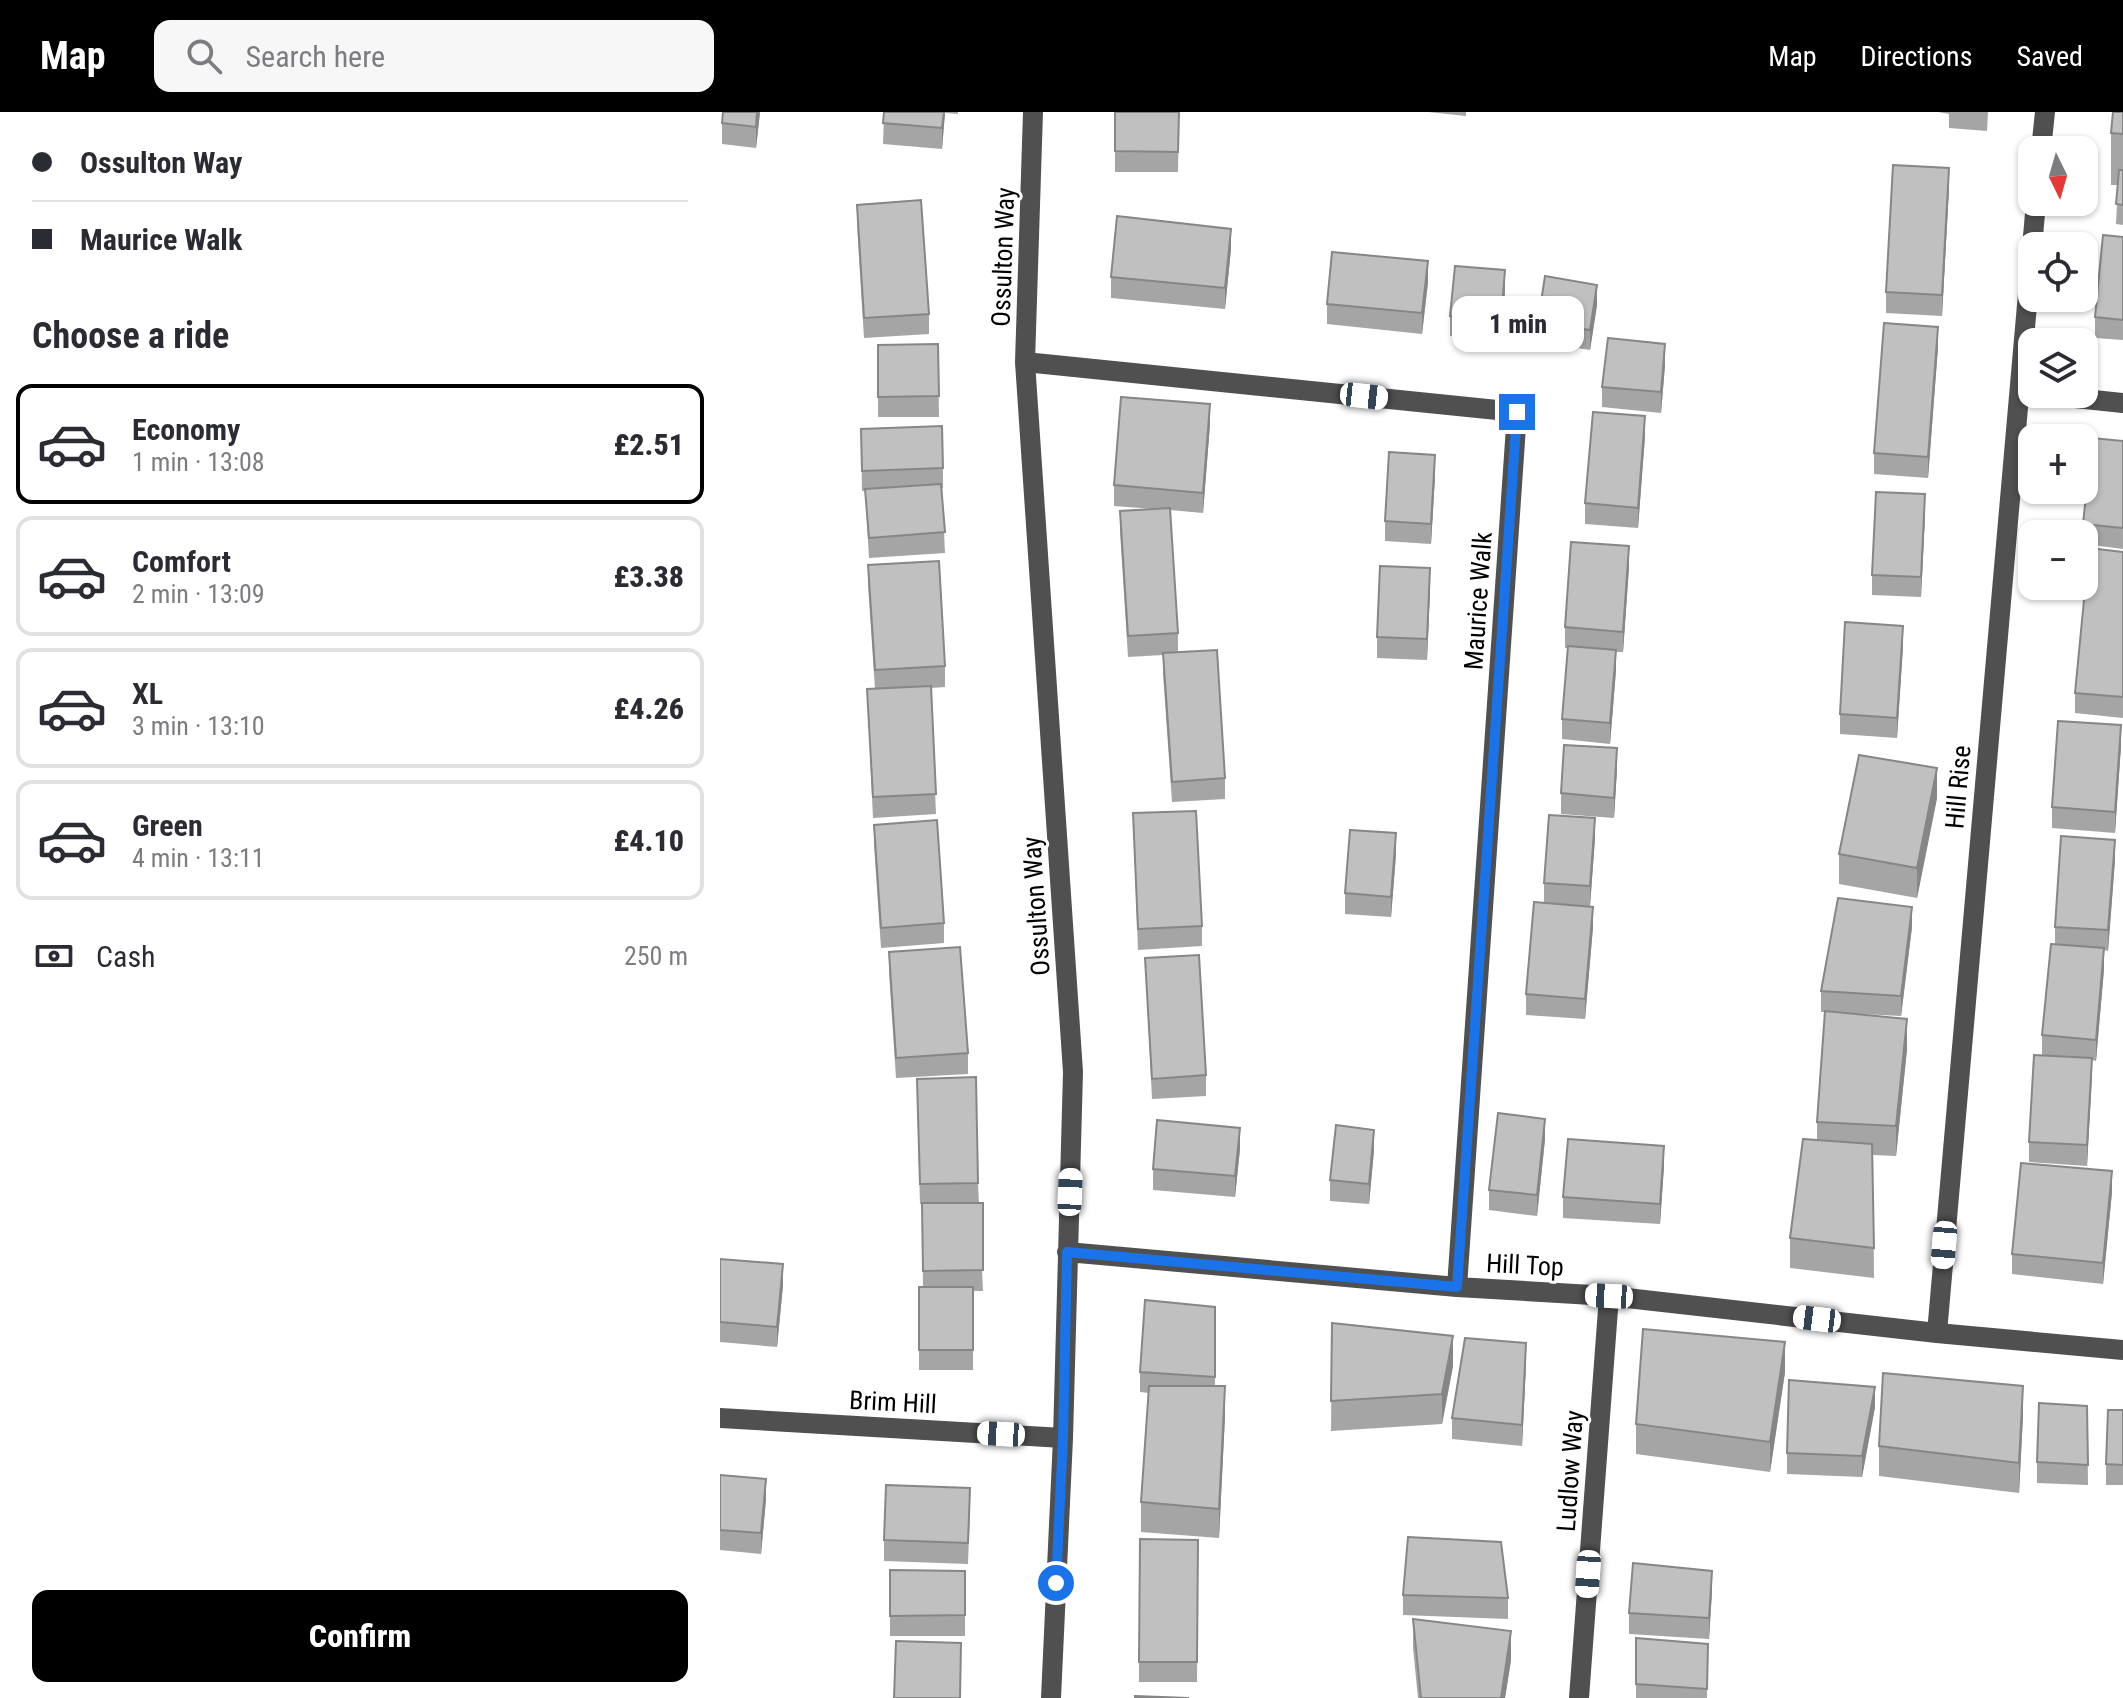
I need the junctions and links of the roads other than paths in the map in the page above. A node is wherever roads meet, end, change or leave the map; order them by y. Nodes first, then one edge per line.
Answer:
1 (1033, 112) edge
2 (2045, 112) edge
3 (2042, 136) edge
4 (2035, 216) edge
5 (2031, 328) edge
6 (1025, 362) junction
7 (2098, 400) edge
8 (2123, 403) edge
9 (2028, 408) edge
10 (1067, 1252) junction
11 (1457, 1287) junction
12 (1609, 1296) junction
13 (1937, 1333) junction
14 (2123, 1350) edge
15 (720, 1418) edge
16 (1063, 1438) junction
17 (1051, 1698) edge
18 (1579, 1698) edge

1 - 6 street, Ossulton Way
2 - 3 street
4 - 5 street, Hill Rise
6 - 10 street, Ossulton Way
6 - 11 street, Maurice Walk
7 - 8 street
9 - 13 street, Hill Rise
10 - 11 street, Hill Top
10 - 16 street, Ossulton Way
11 - 12 street, Hill Top
12 - 13 street, Hill Top
12 - 18 street, Ludlow Way
13 - 14 street, Hill Top
15 - 16 street, Brim Hill
16 - 17 street, Ossulton Way

